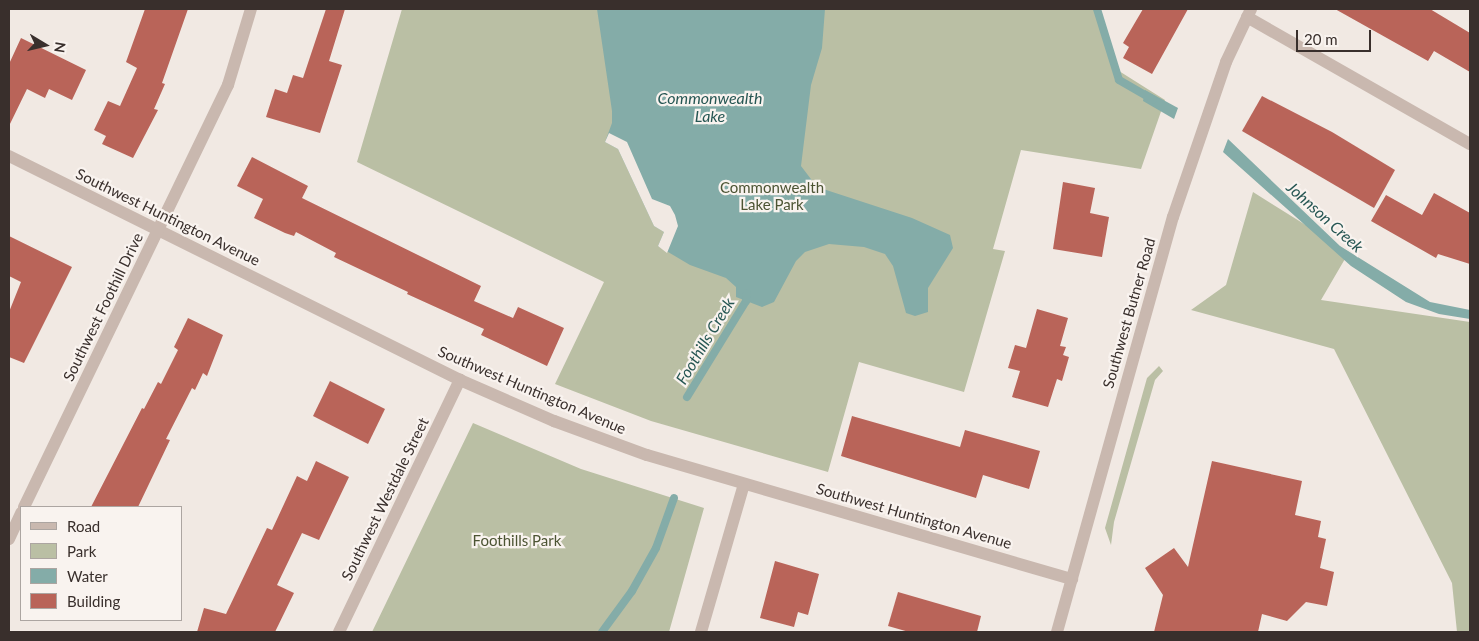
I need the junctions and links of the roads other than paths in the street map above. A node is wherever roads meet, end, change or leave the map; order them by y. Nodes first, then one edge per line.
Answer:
1 (252, 9) edge
2 (1249, 13) edge
3 (1470, 144) edge
4 (9, 156) edge
5 (159, 230) junction
6 (460, 380) junction
7 (744, 484) junction
8 (24, 506) edge
9 (20, 515) edge
10 (9, 539) edge
11 (1072, 579) junction
12 (339, 632) edge
13 (700, 632) edge
14 (1057, 632) edge

1 - 5 street, Southwest Foothill Drive
2 - 3 street
2 - 11 street, Southwest Butner Road
4 - 5 street, Southwest Huntington Avenue
5 - 6 street, Southwest Huntington Avenue
5 - 8 street, Southwest Foothill Drive
6 - 7 street, Southwest Huntington Avenue
6 - 12 street, Southwest Westdale Street
7 - 11 street, Southwest Huntington Avenue
7 - 13 street
9 - 10 street
11 - 14 street, Southwest Butner Road

